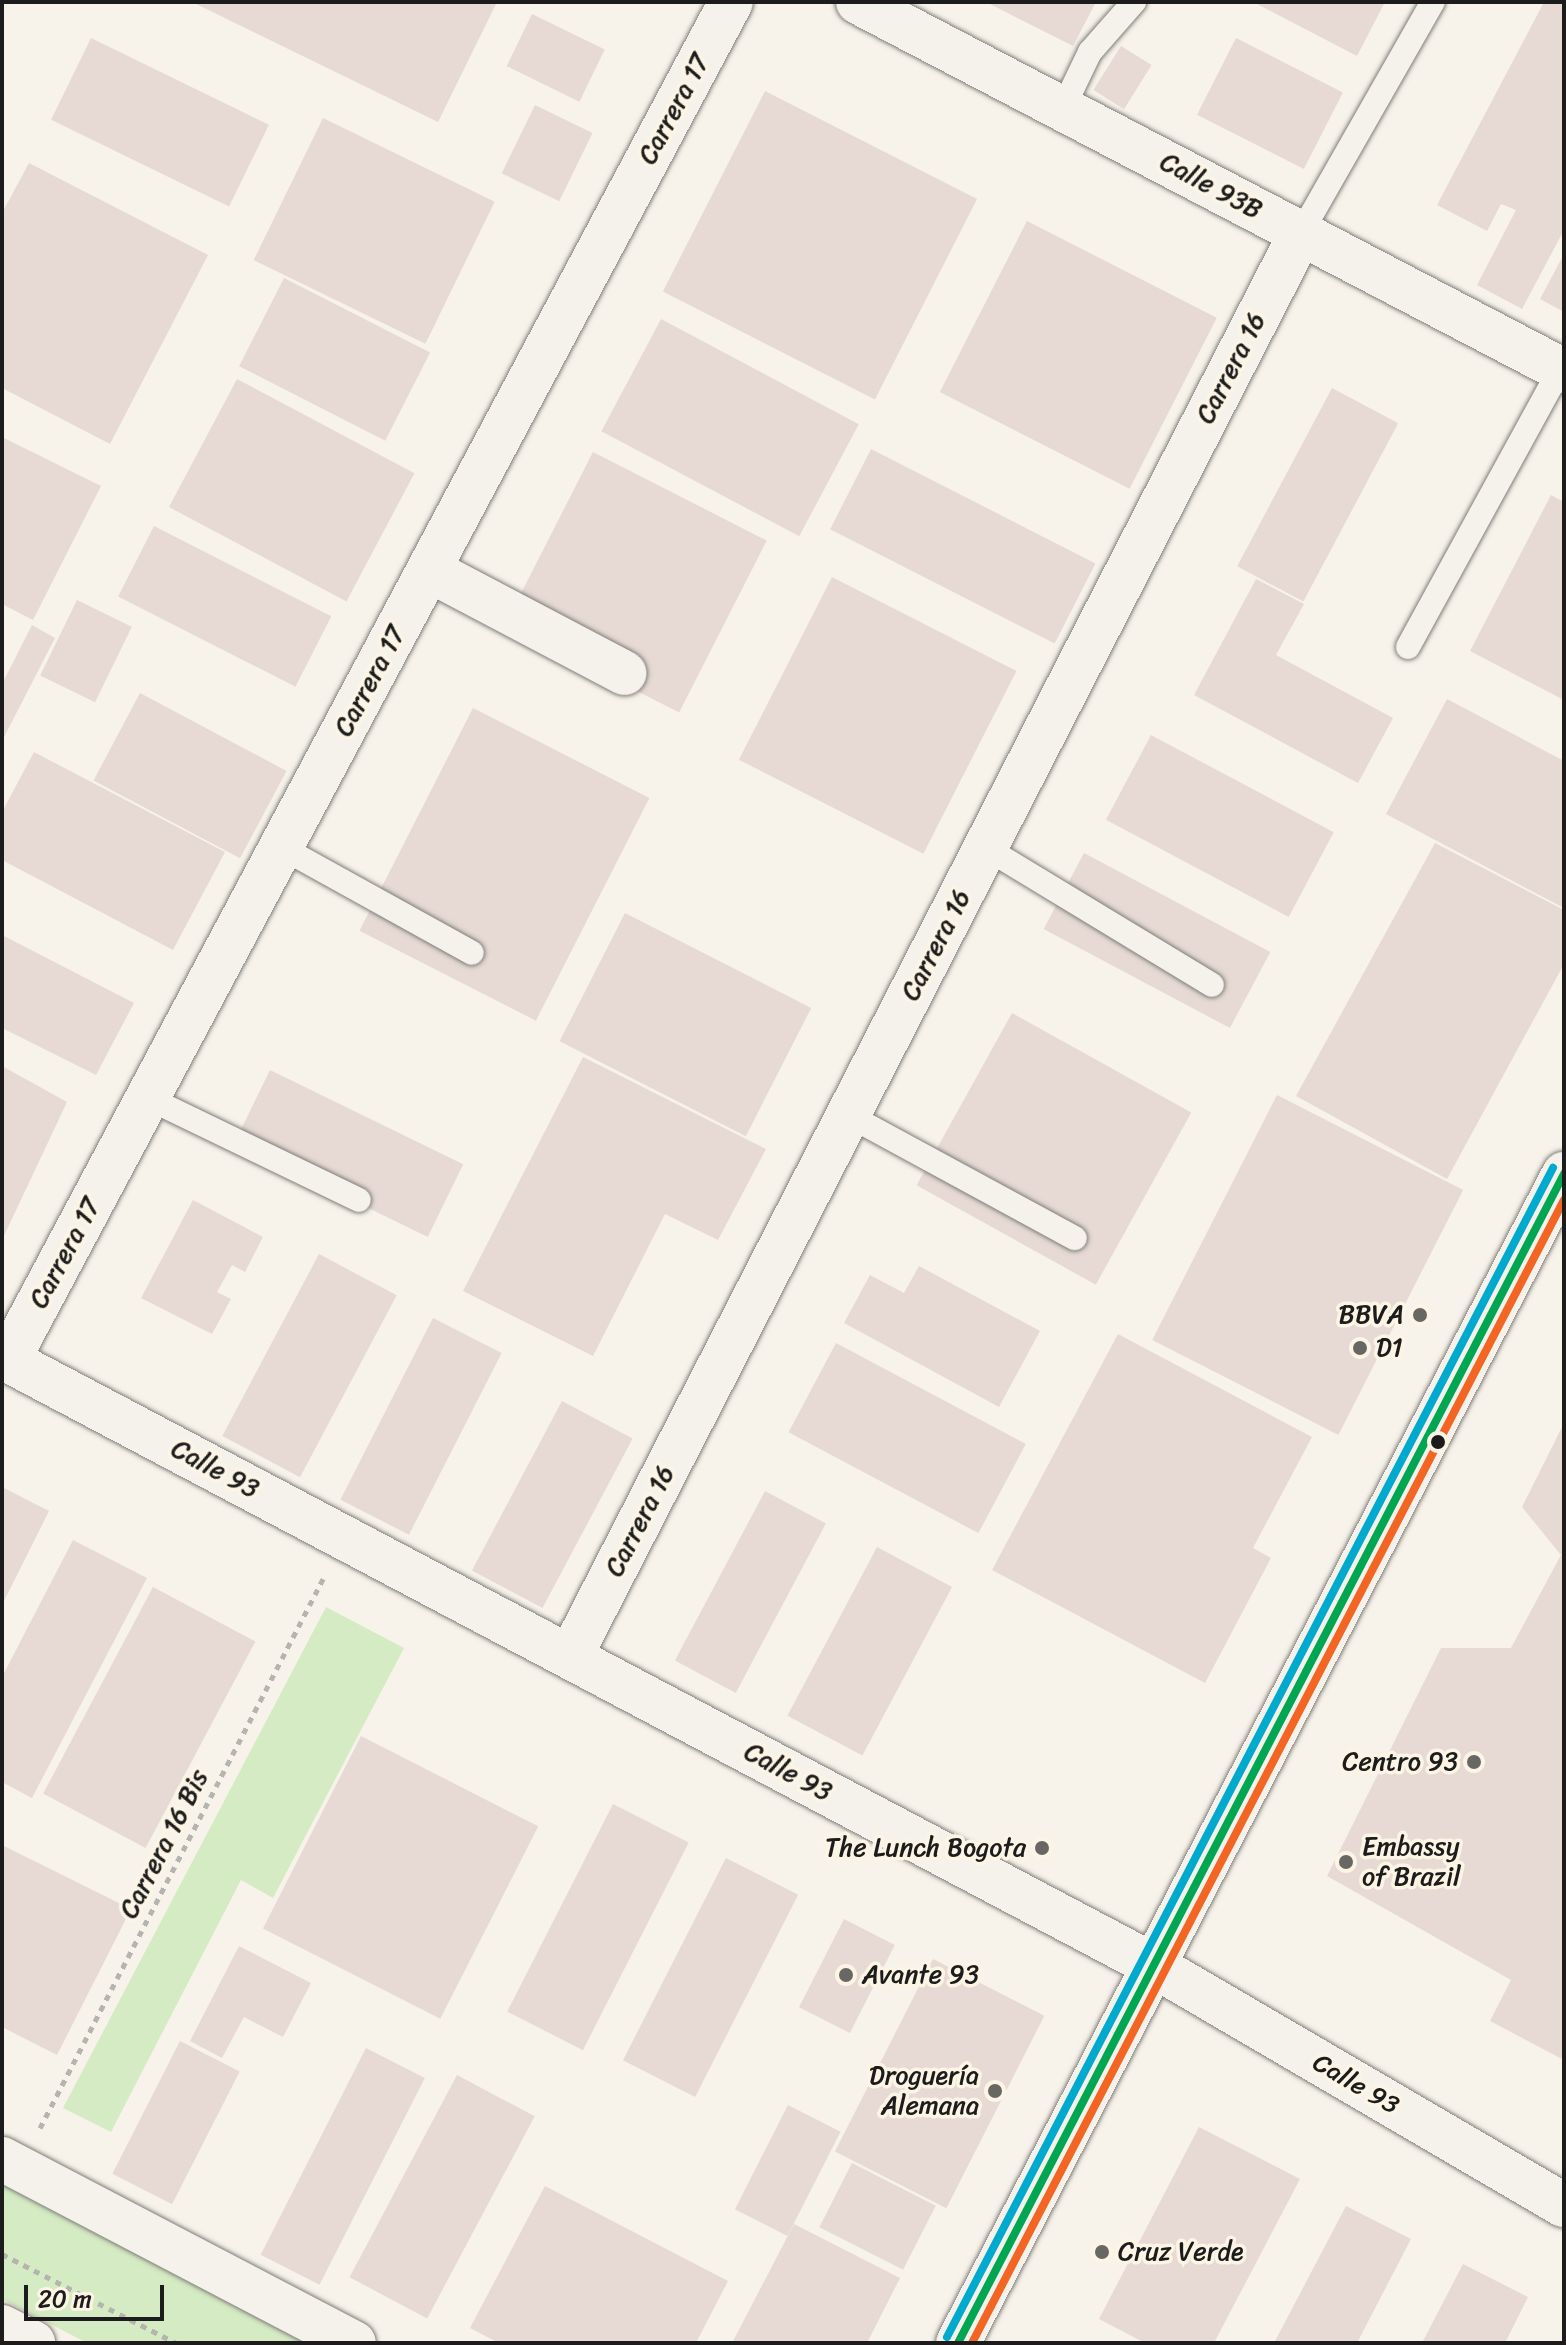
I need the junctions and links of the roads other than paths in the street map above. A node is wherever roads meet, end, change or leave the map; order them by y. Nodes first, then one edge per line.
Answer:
1 (731, 2) edge
2 (858, 2) edge
3 (1134, 2) edge
4 (1433, 2) edge
5 (1063, 108) junction
6 (1301, 233) junction
7 (1562, 370) edge
8 (429, 570) junction
9 (1408, 647) dead end
10 (624, 673) dead end
11 (281, 847) junction
12 (986, 848) junction
13 (472, 953) dead end
14 (1212, 985) dead end
15 (148, 1098) junction
16 (848, 1115) junction
17 (1564, 1174) edge
18 (359, 1200) dead end
19 (1075, 1238) dead end
20 (5, 1359) edge
21 (570, 1657) junction
22 (1151, 1964) junction
23 (11, 2164) edge
24 (1564, 2205) edge
25 (2, 2327) edge
26 (33, 2343) edge
27 (354, 2343) edge
28 (958, 2343) edge

1 - 8 street, Carrera 17
2 - 5 street, Calle 93B
3 - 5 lane
4 - 6 lane
5 - 6 street, Calle 93B
6 - 7 street, Calle 93B
6 - 12 street, Carrera 16
7 - 9 lane
8 - 10 street
8 - 11 street, Carrera 17
11 - 13 lane
11 - 15 street, Carrera 17
12 - 14 lane
12 - 16 street, Carrera 16
15 - 18 lane
15 - 20 street, Carrera 17
16 - 19 lane
16 - 21 street, Carrera 16
17 - 22 street
20 - 21 street, Calle 93
21 - 22 street, Calle 93
22 - 24 street, Calle 93
22 - 28 street
23 - 27 street
25 - 26 street

